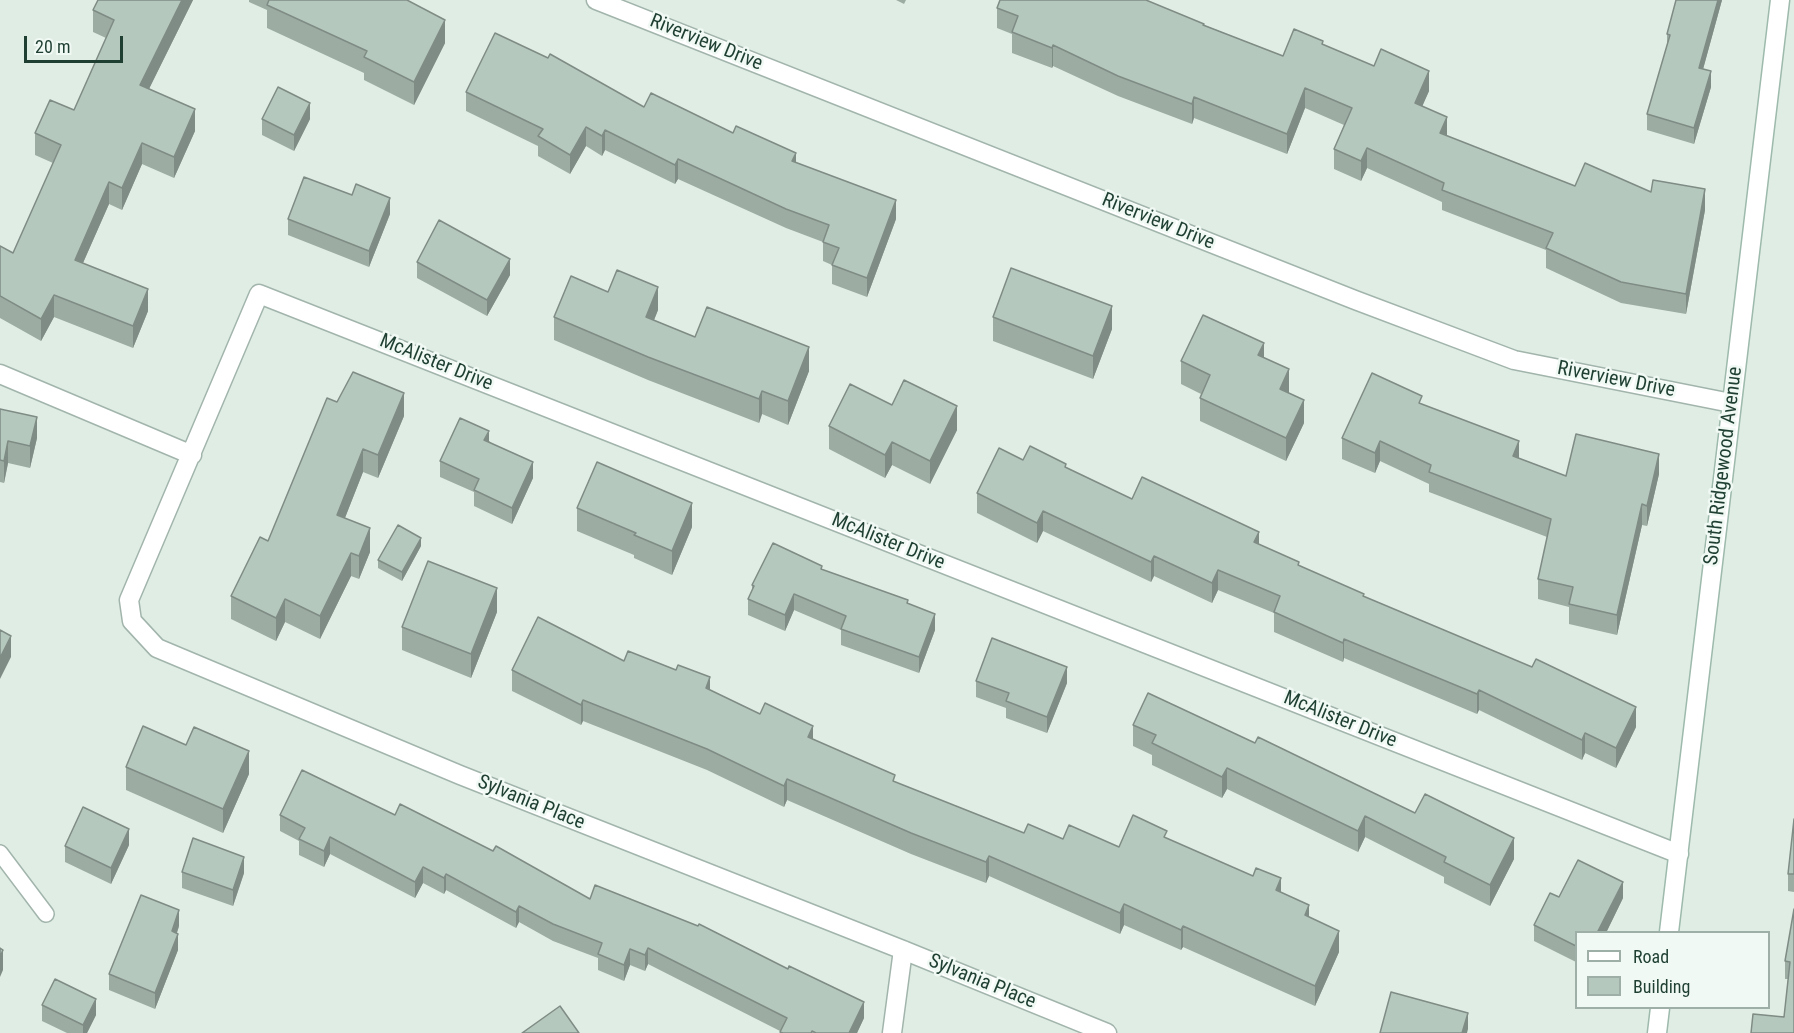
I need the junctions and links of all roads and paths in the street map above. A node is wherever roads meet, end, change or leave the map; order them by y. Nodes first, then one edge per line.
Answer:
1 (597, 0) edge
2 (1780, 0) edge
3 (0, 374) edge
4 (1731, 403) junction
5 (192, 455) junction
6 (0, 853) edge
7 (1679, 854) junction
8 (46, 914) dead end
9 (1669, 931) edge
10 (903, 950) junction
11 (1660, 1009) edge
12 (892, 1033) edge
13 (1107, 1033) edge
14 (1657, 1033) edge

1 - 4 street, Riverview Drive
2 - 4 street, South Ridgewood Avenue
3 - 5 street
4 - 7 street, South Ridgewood Avenue
5 - 7 street, McAlister Drive
5 - 10 street, Sylvania Place
6 - 8 lane
7 - 9 street, South Ridgewood Avenue
10 - 12 street
10 - 13 street, Sylvania Place
11 - 14 street

